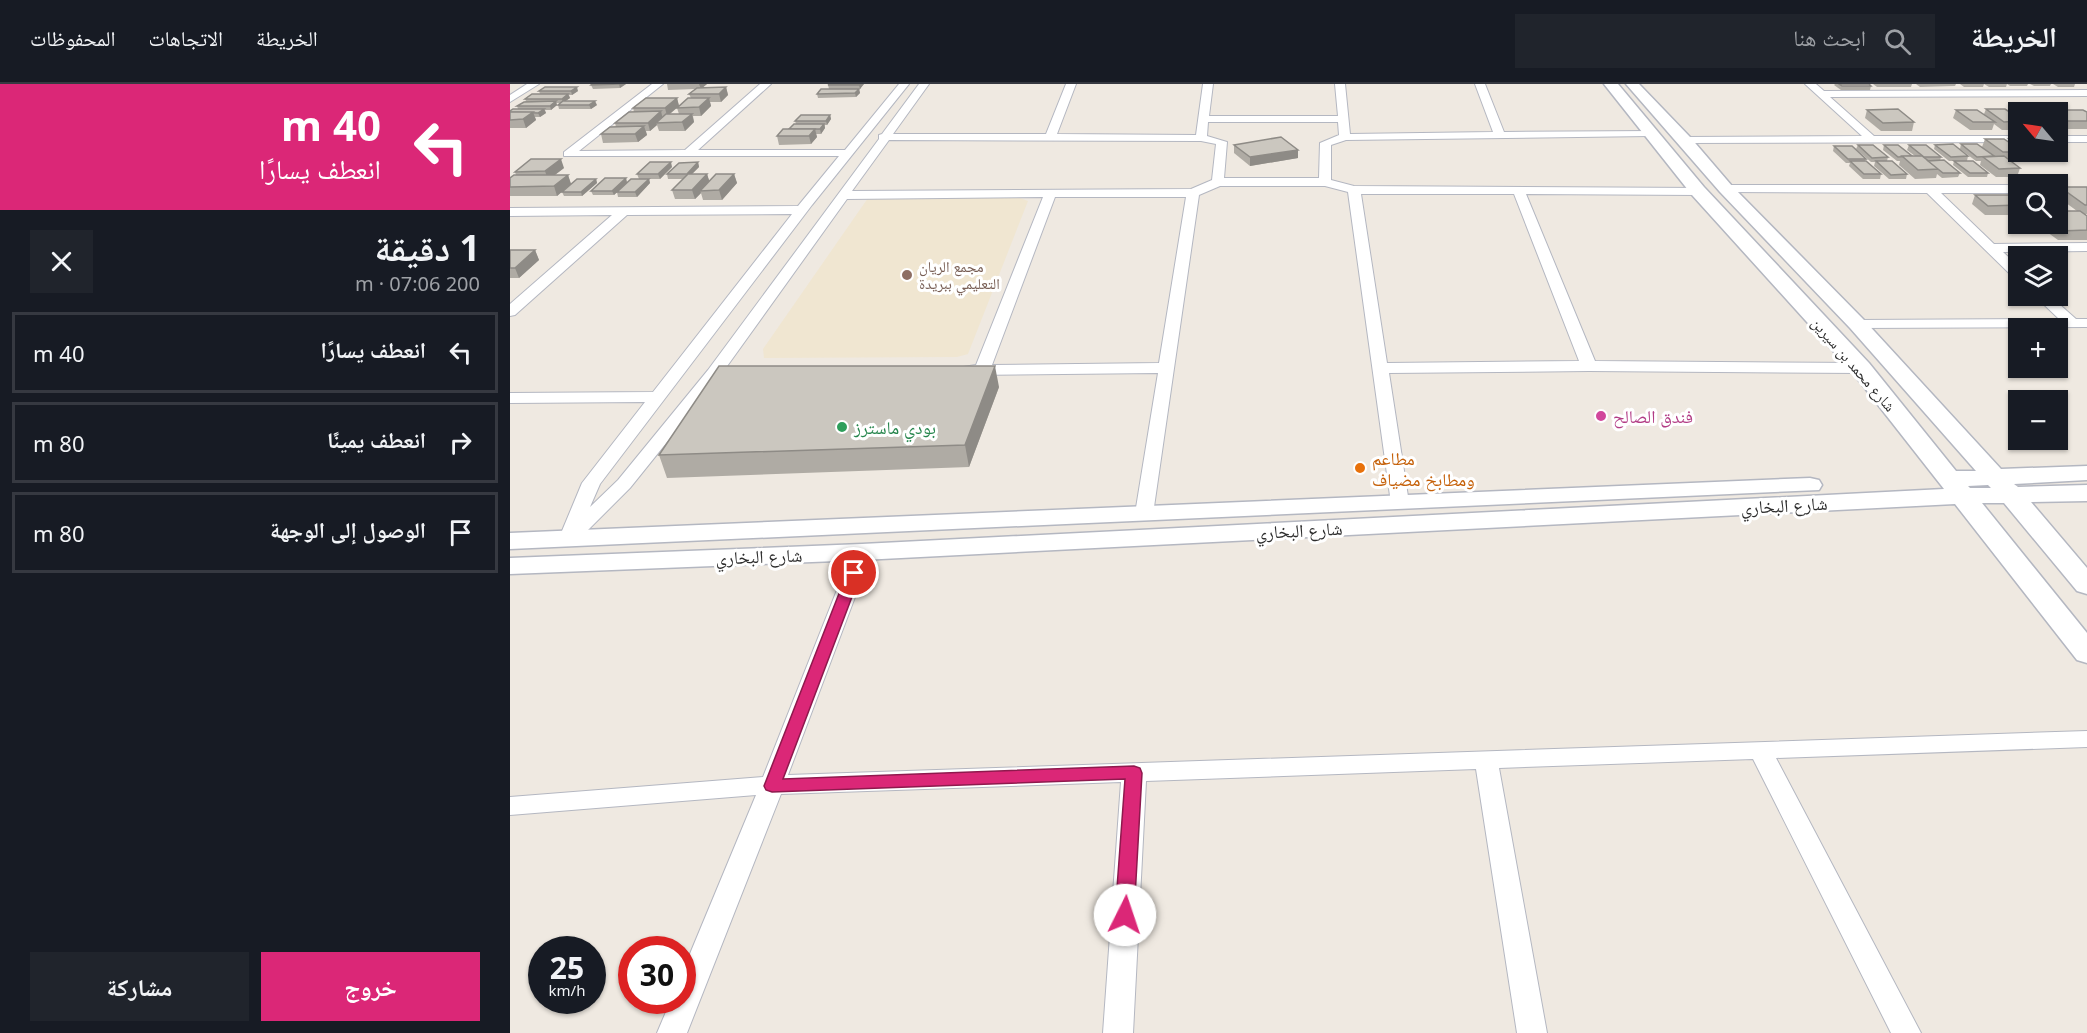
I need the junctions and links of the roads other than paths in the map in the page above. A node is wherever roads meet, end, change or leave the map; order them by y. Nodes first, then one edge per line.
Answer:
1 (534, 84) edge
2 (658, 84) edge
3 (765, 84) edge
4 (904, 84) edge
5 (924, 84) edge
6 (1071, 84) edge
7 (1208, 84) edge
8 (1340, 84) edge
9 (1480, 84) edge
10 (1611, 84) edge
11 (1631, 84) edge
12 (1810, 84) edge
13 (2087, 93) edge
14 (1821, 94) junction
15 (510, 99) edge
16 (1203, 119) junction
17 (1343, 119) junction
18 (1650, 133) junction
19 (1500, 135) junction
20 (1051, 136) junction
21 (884, 137) junction
22 (1345, 137) junction
23 (1201, 138) junction
24 (1871, 139) junction
25 (2008, 139) edge
26 (2068, 139) edge
27 (2087, 139) edge
28 (1685, 140) junction
29 (688, 153) junction
30 (847, 153) junction
31 (1218, 182) junction
32 (1325, 182) junction
33 (1726, 189) junction
34 (2008, 189) edge
35 (1354, 190) junction
36 (1518, 190) junction
37 (1931, 190) junction
38 (1698, 191) junction
39 (1193, 193) junction
40 (1050, 194) junction
41 (844, 195) junction
42 (802, 210) junction
43 (624, 211) junction
44 (510, 212) edge
45 (2087, 247) edge
46 (1989, 248) junction
47 (2008, 265) edge
48 (2056, 306) edge
49 (510, 312) edge
50 (2080, 323) edge
51 (1857, 324) junction
52 (1589, 366) junction
53 (1167, 368) junction
54 (1380, 368) junction
55 (1860, 368) junction
56 (982, 369) junction
57 (959, 370) edge
58 (737, 372) edge
59 (714, 373) junction
60 (658, 397) junction
61 (510, 398) edge
62 (2087, 473) edge
63 (1993, 477) junction
64 (1955, 488) junction
65 (2087, 493) edge
66 (2012, 496) junction
67 (1400, 502) junction
68 (1144, 514) junction
69 (568, 539) junction
70 (510, 541) edge
71 (862, 552) junction
72 (510, 566) edge
73 (2087, 585) edge
74 (2087, 653) edge
75 (2087, 739) edge
76 (1760, 750) junction
77 (1486, 760) junction
78 (1134, 773) junction
79 (772, 786) junction
80 (510, 806) edge
81 (672, 1033) edge
82 (1118, 1033) edge
83 (1532, 1033) edge
84 (1906, 1033) edge

1 - 15 street
2 - 29 street
3 - 29 street
4 - 30 street
5 - 21 street
6 - 20 street
7 - 16 street
8 - 17 street
9 - 19 street
10 - 18 street, شارع محمد بن سيرين
11 - 28 street, شارع محمد بن سيرين
12 - 14 street
13 - 14 street
14 - 24 street
16 - 17 street
16 - 23 street
17 - 22 street
18 - 19 street
18 - 38 street, شارع محمد بن سيرين
19 - 22 street
20 - 21 street
20 - 23 street
21 - 41 street
22 - 32 street
23 - 31 street
24 - 25 street
24 - 28 street
26 - 27 street
28 - 33 street, شارع محمد بن سيرين
29 - 30 street
30 - 42 street
31 - 32 street
31 - 39 street
32 - 35 street
33 - 37 street
33 - 51 street, شارع محمد بن سيرين
34 - 37 street
35 - 36 street
35 - 54 street
36 - 38 street
36 - 52 street
37 - 46 street
38 - 55 street, شارع محمد بن سيرين
39 - 40 street
39 - 53 street
40 - 41 street
40 - 56 street
41 - 59 street
42 - 43 street
42 - 60 street
43 - 44 street
43 - 49 street
45 - 46 street
46 - 47 street
48 - 50 street
50 - 51 street
51 - 63 street, شارع محمد بن سيرين
52 - 54 street
52 - 55 street
53 - 56 street
53 - 68 street
54 - 67 street
55 - 64 street, شارع محمد بن سيرين
56 - 57 street
58 - 59 street
59 - 69 street
60 - 61 street
60 - 69 street
62 - 63 street, شارع البخاري
63 - 64 street, شارع البخاري
63 - 66 street, شارع محمد بن سيرين
64 - 66 street, شارع البخاري
64 - 67 street, شارع البخاري
64 - 71 street, شارع البخاري
64 - 74 street, شارع محمد بن سيرين
65 - 66 street, شارع البخاري
66 - 73 street, شارع محمد بن سيرين
67 - 68 street, شارع البخاري
68 - 69 street, شارع البخاري
69 - 70 street, شارع البخاري
71 - 72 street, شارع البخاري
71 - 79 street
75 - 76 street
76 - 77 street
76 - 84 street
77 - 78 street
77 - 83 street
78 - 79 street
78 - 82 street
79 - 80 street
79 - 81 street

